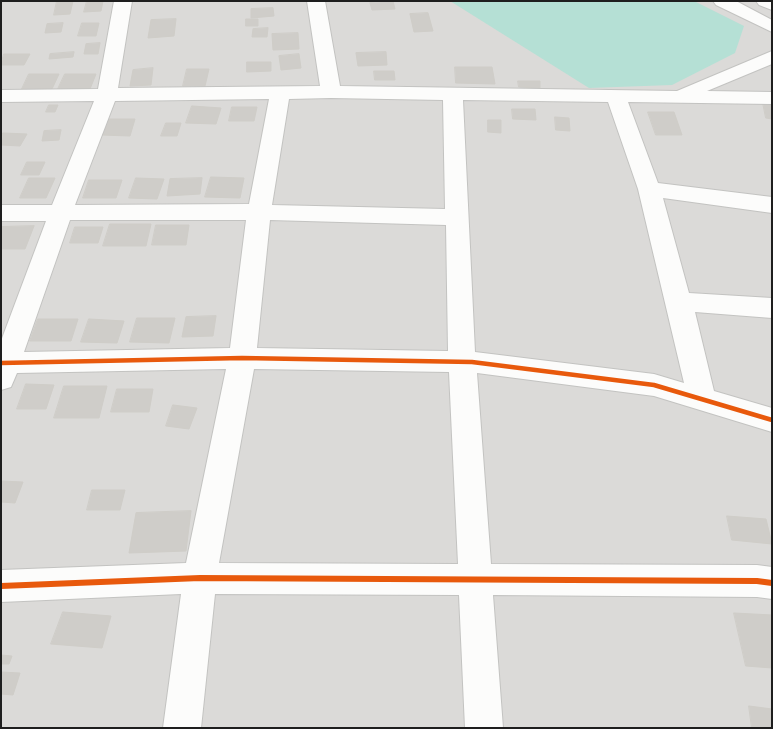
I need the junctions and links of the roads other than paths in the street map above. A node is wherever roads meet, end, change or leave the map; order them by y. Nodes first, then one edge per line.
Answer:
1 (123, 1) edge
2 (316, 1) edge
3 (722, 1) edge
4 (744, 1) edge
5 (765, 1) edge
6 (772, 5) edge
7 (772, 16) edge
8 (772, 27) edge
9 (768, 58) edge
10 (331, 92) junction
11 (280, 93) junction
12 (453, 94) junction
13 (107, 95) junction
14 (1, 96) edge
15 (616, 96) junction
16 (676, 97) junction
17 (772, 98) edge
18 (649, 189) junction
19 (772, 205) edge
20 (61, 212) junction
21 (259, 212) junction
22 (1, 213) edge
23 (456, 217) junction
24 (679, 302) junction
25 (772, 308) edge
26 (242, 358) junction
27 (462, 362) junction
28 (3, 368) edge
29 (702, 400) junction
30 (772, 420) edge
31 (200, 578) junction
32 (475, 579) junction
33 (772, 583) edge
34 (1, 586) edge
35 (182, 728) edge
36 (484, 728) edge

1 - 13 street
2 - 10 street
3 - 8 street
4 - 7 street
5 - 6 street
9 - 16 street
10 - 11 street
10 - 12 street
11 - 13 street
11 - 21 street
12 - 15 street
12 - 23 street
13 - 14 street
13 - 20 street
15 - 16 street
15 - 18 street
16 - 17 street
18 - 19 street
18 - 24 street
20 - 21 street
20 - 22 street
20 - 28 street
21 - 23 street
21 - 26 street
23 - 27 street
24 - 25 street
24 - 29 street
26 - 27 street
26 - 28 street
26 - 31 street
27 - 29 street
27 - 32 street
29 - 30 street
31 - 32 street
31 - 34 street
31 - 35 street
32 - 33 street
32 - 36 street

